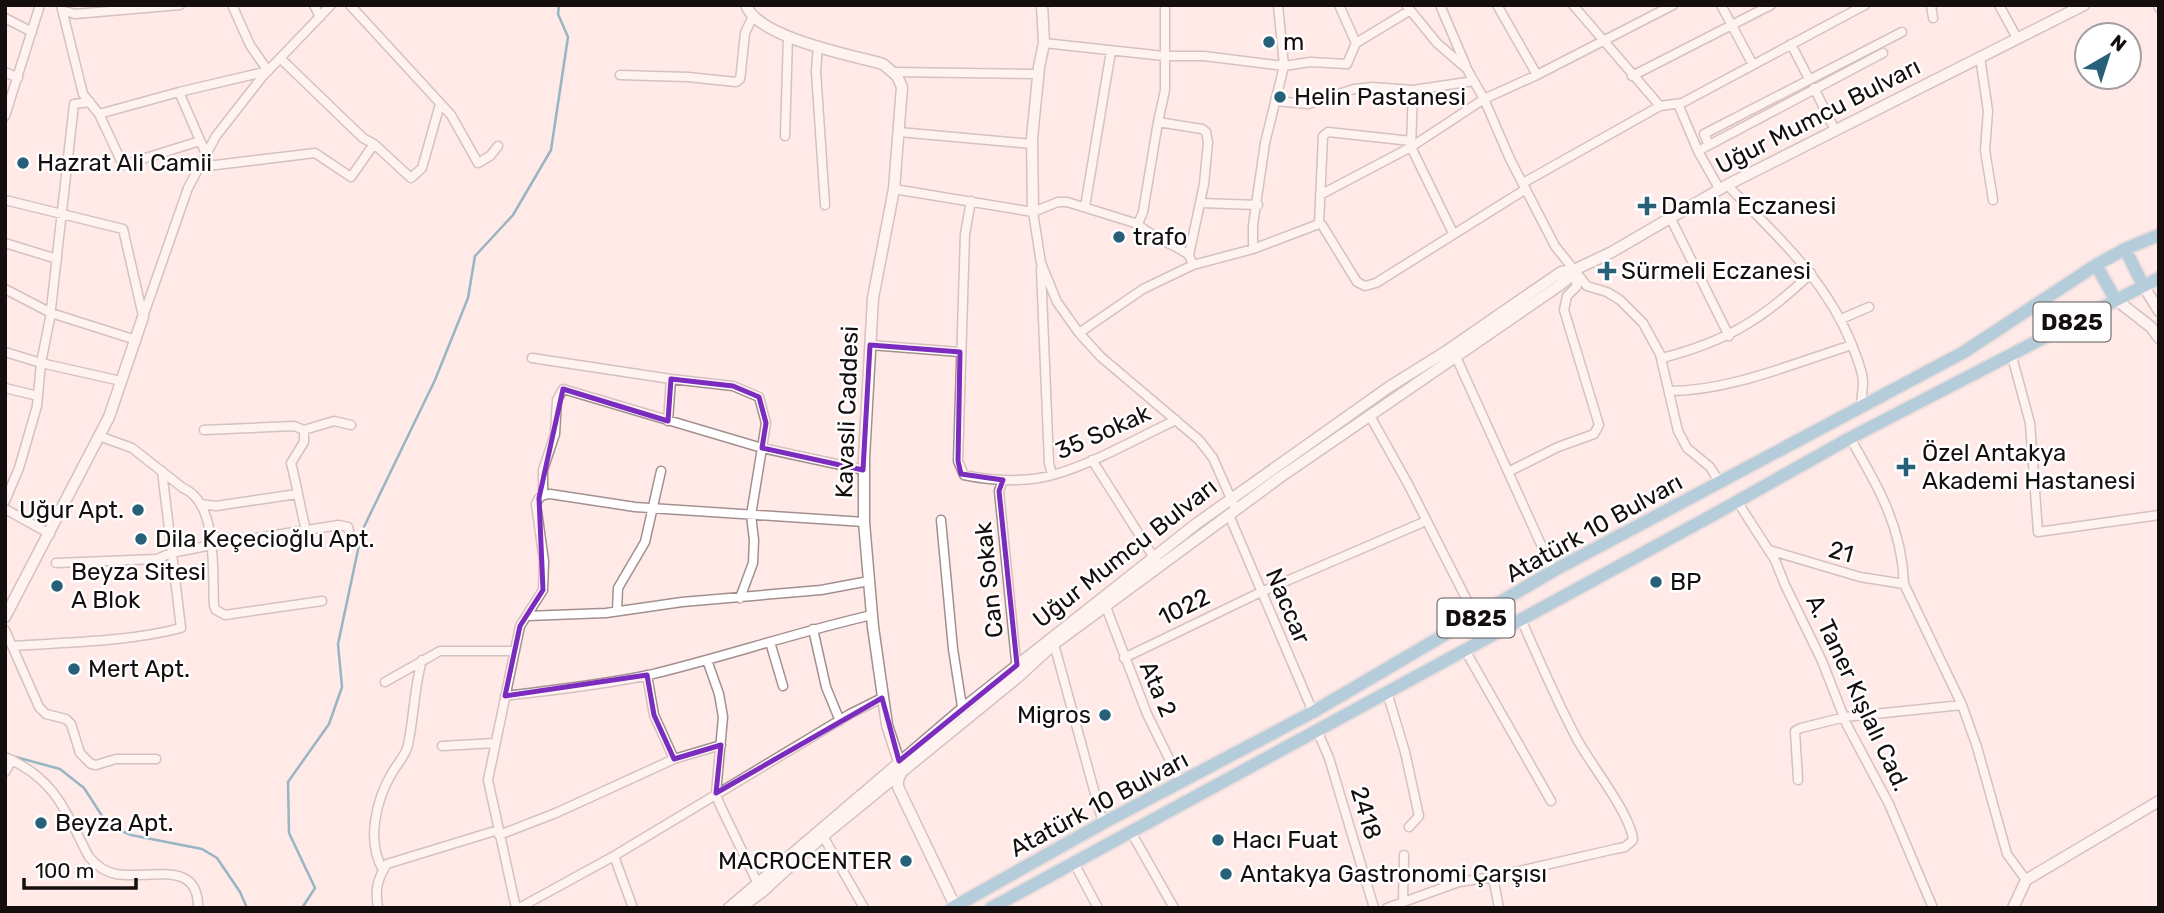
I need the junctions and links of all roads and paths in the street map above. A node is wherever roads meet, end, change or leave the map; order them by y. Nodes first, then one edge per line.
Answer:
1 (40, 5) edge
2 (180, 5) edge
3 (232, 5) edge
4 (314, 5) edge
5 (331, 5) edge
6 (350, 5) edge
7 (746, 5) edge
8 (1042, 5) edge
9 (1165, 5) edge
10 (1278, 5) edge
11 (1339, 5) edge
12 (1440, 5) edge
13 (1497, 5) edge
14 (1573, 5) edge
15 (1673, 5) edge
16 (1721, 5) edge
17 (1771, 5) edge
18 (1864, 5) edge
19 (1931, 5) edge
20 (1999, 5) edge
21 (2084, 5) edge
22 (62, 8) edge
23 (1407, 8) edge
24 (1850, 9) edge
25 (753, 16) junction
26 (320, 17) junction
27 (5, 18) edge
28 (1933, 18) dead end
29 (1732, 26) junction
30 (32, 32) junction
31 (1902, 32) dead end
32 (788, 37) junction
33 (2017, 38) junction
34 (1602, 41) junction
35 (1044, 43) junction
36 (1356, 43) junction
37 (1791, 44) junction
38 (818, 46) junction
39 (1111, 51) junction
40 (1883, 53) dead end
41 (1164, 56) junction
42 (1980, 57) junction
43 (280, 58) junction
44 (1753, 65) junction
45 (1284, 66) junction
46 (1467, 69) junction
47 (268, 71) junction
48 (5, 72) edge
49 (893, 72) junction
50 (620, 75) dead end
51 (1038, 75) junction
52 (1537, 75) junction
53 (1632, 76) junction
54 (18, 78) junction
55 (1809, 79) junction
56 (1474, 82) junction
57 (1814, 88) junction
58 (1413, 90) junction
59 (179, 92) junction
60 (1484, 99) junction
61 (90, 102) junction
62 (1275, 102) junction
63 (440, 104) junction
64 (1678, 104) junction
65 (1660, 106) junction
66 (99, 114) junction
67 (5, 116) edge
68 (1158, 122) junction
69 (1835, 130) junction
70 (899, 132) junction
71 (785, 136) dead end
72 (200, 141) junction
73 (374, 144) junction
74 (1032, 144) junction
75 (1411, 144) junction
76 (1709, 145) junction
77 (498, 146) dead end
78 (1698, 151) junction
79 (206, 154) junction
80 (199, 167) junction
81 (1524, 186) junction
82 (1723, 188) junction
83 (894, 189) junction
84 (1320, 195) junction
85 (5, 200) edge
86 (1993, 200) dead end
87 (971, 201) junction
88 (1201, 203) junction
89 (825, 205) dead end
90 (1258, 205) junction
91 (1085, 207) junction
92 (1033, 212) junction
93 (63, 213) junction
94 (1671, 219) junction
95 (1319, 224) junction
96 (1138, 225) junction
97 (1453, 233) junction
98 (2159, 235) edge
99 (5, 243) edge
100 (1253, 249) junction
101 (2124, 249) junction
102 (1189, 255) junction
103 (57, 259) junction
104 (1041, 263) junction
105 (1193, 265) junction
106 (2096, 265) junction
107 (1574, 271) junction
108 (1811, 273) junction
109 (2159, 278) edge
110 (2143, 285) junction
111 (5, 289) edge
112 (2115, 299) junction
113 (1868, 307) dead end
114 (2159, 311) edge
115 (51, 313) junction
116 (143, 317) junction
117 (1841, 319) junction
118 (1079, 333) junction
119 (1729, 336) junction
120 (2159, 338) edge
121 (136, 340) junction
122 (870, 345) junction
123 (1852, 345) junction
124 (5, 352) edge
125 (960, 352) junction
126 (2011, 354) junction
127 (1456, 357) junction
128 (532, 358) dead end
129 (1662, 358) junction
130 (41, 363) junction
131 (671, 379) junction
132 (121, 381) junction
133 (5, 388) edge
134 (1670, 391) junction
135 (38, 396) junction
136 (1861, 408) junction
137 (1370, 416) junction
138 (1176, 420) junction
139 (668, 421) junction
140 (351, 425) dead end
141 (205, 430) dead end
142 (304, 430) junction
143 (99, 436) junction
144 (1850, 438) junction
145 (762, 448) junction
146 (1092, 460) junction
147 (864, 470) junction
148 (162, 471) junction
149 (661, 471) dead end
150 (1508, 472) junction
151 (1052, 475) junction
152 (1003, 480) junction
153 (1720, 483) junction
154 (7, 491) edge
155 (297, 494) junction
156 (543, 495) junction
157 (1231, 498) junction
158 (5, 501) edge
159 (1737, 501) junction
160 (201, 505) junction
161 (652, 507) junction
162 (5, 509) edge
163 (1232, 513) junction
164 (751, 515) junction
165 (2159, 515) edge
166 (941, 520) dead end
167 (1426, 521) junction
168 (864, 522) junction
169 (306, 530) junction
170 (50, 534) junction
171 (351, 538) dead end
172 (212, 540) junction
173 (1769, 550) junction
174 (171, 553) junction
175 (56, 563) dead end
176 (1157, 563) junction
177 (1553, 572) junction
178 (869, 581) junction
179 (1904, 584) junction
180 (1261, 592) junction
181 (740, 598) junction
182 (322, 601) dead end
183 (1106, 607) junction
184 (617, 611) junction
185 (872, 615) junction
186 (527, 616) junction
187 (5, 617) edge
188 (1476, 618) junction
189 (1521, 619) junction
190 (813, 629) junction
191 (5, 630) edge
192 (770, 642) junction
193 (1054, 645) junction
194 (13, 646) junction
195 (1465, 650) junction
196 (515, 651) junction
197 (1124, 658) junction
198 (422, 660) junction
199 (707, 660) junction
200 (1017, 665) junction
201 (646, 675) junction
202 (1018, 677) junction
203 (386, 682) dead end
204 (783, 686) dead end
205 (1387, 692) junction
206 (505, 696) junction
207 (883, 698) junction
208 (1962, 705) junction
209 (1313, 712) junction
210 (963, 714) junction
211 (1845, 717) junction
212 (840, 721) junction
213 (1317, 730) junction
214 (495, 743) junction
215 (721, 745) junction
216 (442, 746) dead end
217 (8, 759) edge
218 (156, 759) dead end
219 (674, 759) junction
220 (900, 766) junction
221 (5, 772) edge
222 (1798, 780) dead end
223 (1181, 783) junction
224 (716, 793) junction
225 (1551, 801) dead end
226 (2159, 801) edge
227 (1103, 823) junction
228 (1409, 827) dead end
229 (499, 832) junction
230 (1131, 832) junction
231 (822, 836) junction
232 (1404, 855) dead end
233 (614, 856) junction
234 (1074, 863) junction
235 (383, 870) junction
236 (1493, 877) junction
237 (2026, 880) junction
238 (760, 887) junction
239 (1403, 901) junction
240 (954, 907) edge
241 (198, 908) edge
242 (378, 908) edge
243 (518, 908) edge
244 (633, 908) edge
245 (729, 908) edge
246 (740, 908) edge
247 (863, 908) edge
248 (991, 908) edge
249 (1098, 908) edge
250 (1174, 908) edge
251 (1374, 908) edge
252 (1387, 908) edge
253 (1499, 908) edge
254 (1933, 908) edge
255 (2013, 908) edge

1 - 30 street
2 - 22 street
3 - 47 street
4 - 26 street
5 - 26 street
6 - 63 street
7 - 25 street
8 - 35 street
9 - 41 street
10 - 45 street
11 - 36 street
12 - 46 street
13 - 52 street
14 - 34 street
15 - 34 street
16 - 29 street
17 - 29 street
18 - 24 street
19 - 28 street
20 - 33 street
21 - 33 street, Uğur Mumcu Bulvarı
22 - 61 street
23 - 36 street
23 - 46 street
24 - 37 street
25 - 32 street
25 - 50 street
26 - 43 street
27 - 30 street
29 - 44 street
29 - 53 street
30 - 54 street
31 - 55 street
32 - 38 street
32 - 71 street
33 - 42 street, Uğur Mumcu Bulvarı
34 - 52 street
34 - 53 street
35 - 39 street
35 - 51 street
36 - 45 street
37 - 44 street
37 - 55 street
38 - 49 street
38 - 89 street
39 - 41 street
39 - 91 street
40 - 57 street
41 - 45 street
41 - 68 street
42 - 69 street, Uğur Mumcu Bulvarı
42 - 86 street
43 - 47 street
43 - 73 street
44 - 64 street
45 - 62 street
46 - 56 street
47 - 59 street
47 - 79 street
48 - 54 street
49 - 51 street
49 - 70 street, Kavasli Caddesi
51 - 74 street
52 - 60 street
53 - 65 street
54 - 67 street
55 - 57 street
55 - 57 street
55 - 76 street
56 - 58 street
56 - 60 street
57 - 69 street
57 - 76 street
58 - 62 street
58 - 75 street
59 - 66 street
59 - 72 street
60 - 75 street
60 - 81 street
61 - 66 street
61 - 93 street
62 - 90 street
63 - 73 street
63 - 77 street
64 - 65 street
64 - 78 street
65 - 81 street
66 - 72 street
68 - 88 street
68 - 96 street
69 - 82 street, Uğur Mumcu Bulvarı
70 - 74 street
70 - 83 street, Kavasli Caddesi
72 - 79 street
73 - 80 street
74 - 92 street
75 - 84 street
75 - 84 street
75 - 97 street
76 - 78 street
78 - 82 street
79 - 80 street
80 - 116 street
81 - 97 street
81 - 107 street
82 - 94 street, Uğur Mumcu Bulvarı
82 - 108 street
83 - 87 street
83 - 122 street, Kavasli Caddesi
84 - 95 street
85 - 93 street
87 - 92 street
87 - 125 street
88 - 90 street
88 - 102 street
90 - 100 street
91 - 92 street
91 - 96 street
92 - 104 street
93 - 103 street
93 - 116 street
94 - 107 street, Uğur Mumcu Bulvarı
94 - 119 street
95 - 97 street
95 - 100 street
96 - 102 street
98 - 101 highway, D825
99 - 103 street
100 - 105 street
101 - 106 highway, D825
101 - 110 highway
102 - 105 street
103 - 115 street
104 - 118 street, Naccar
104 - 151 street
105 - 118 street
106 - 112 highway
106 - 136 highway, Atatürk 10 Bulvarı / D825
107 - 127 street, Uğur Mumcu Bulvarı
107 - 129 street
107 - 150 street
107 - 157 street, Uğur Mumcu Bulvarı
108 - 117 street
108 - 119 street
109 - 110 highway, D825
110 - 112 highway, D825
110 - 114 street
111 - 115 street
112 - 120 street
112 - 126 highway, D825
113 - 117 street
115 - 121 street
115 - 130 street
116 - 121 street
117 - 123 street
118 - 138 street, Naccar
119 - 129 street
121 - 132 street
122 - 125 street
122 - 147 street, Kavasli Caddesi
123 - 134 street
123 - 136 street
124 - 130 street
125 - 152 street, 35 Sokak
126 - 144 highway, Atatürk 10 Bulvarı / D825
126 - 165 street
127 - 137 street, Uğur Mumcu Bulvarı
127 - 150 street
128 - 131 street
129 - 134 street
130 - 132 street
130 - 135 street
131 - 139 street
131 - 145 street
132 - 143 street
133 - 135 street
134 - 153 street
135 - 154 street
136 - 153 highway, Atatürk 10 Bulvarı / D825
137 - 163 street, Uğur Mumcu Bulvarı
137 - 167 street
138 - 146 street, 35 Sokak
138 - 157 street, Naccar
139 - 145 street
139 - 156 street
140 - 142 street
141 - 142 street
142 - 155 street
143 - 148 street
143 - 170 street
144 - 159 highway, Atatürk 10 Bulvarı / D825
144 - 179 street
145 - 147 street
145 - 164 street
146 - 151 street, 35 Sokak
146 - 176 street
147 - 168 street, Kavasli Caddesi
148 - 160 street
148 - 174 street
149 - 161 street
150 - 177 street
151 - 152 street, 35 Sokak
152 - 200 street, Can Sokak
153 - 177 highway, Atatürk 10 Bulvarı / D825
154 - 158 street
155 - 160 street
155 - 169 street
156 - 161 street
156 - 186 street
157 - 163 street, Naccar
157 - 176 street, Uğur Mumcu Bulvarı
159 - 173 street, A. Taner Kışlalı Cad.
159 - 189 highway, Atatürk 10 Bulvarı / D825
160 - 172 street
161 - 164 street
161 - 184 street
162 - 170 street
163 - 176 street, Uğur Mumcu Bulvarı
163 - 180 street, Naccar
164 - 168 street
164 - 181 street
166 - 210 street
167 - 180 street, 1022
167 - 188 street
168 - 178 street, Kavasli Caddesi
169 - 171 street
169 - 172 street
170 - 187 street
172 - 174 street
172 - 182 street
173 - 179 street, 21
173 - 211 street, A. Taner Kışlalı Cad.
174 - 175 street
174 - 194 street
176 - 183 street, Uğur Mumcu Bulvarı
176 - 200 street, Uğur Mumcu Bulvarı
177 - 188 highway, Atatürk 10 Bulvarı / D825
178 - 181 street
178 - 185 street, Kavasli Caddesi
179 - 208 street
180 - 197 street, 1022
180 - 209 street, Naccar
181 - 184 street
183 - 193 street, Uğur Mumcu Bulvarı
183 - 197 street, Ata 2
184 - 186 street
185 - 190 street
185 - 207 street, Kavasli Caddesi
186 - 196 street
188 - 209 highway, Atatürk 10 Bulvarı / D825
189 - 195 highway, Atatürk 10 Bulvarı / D825
189 - 236 street
190 - 192 street
190 - 212 street
191 - 194 street
192 - 199 street
192 - 204 street
193 - 202 street, Uğur Mumcu Bulvarı
193 - 227 street
194 - 218 street
195 - 205 highway, Atatürk 10 Bulvarı / D825
195 - 225 street
196 - 198 street
196 - 206 street
197 - 223 street, Ata 2
198 - 203 street
198 - 235 street
199 - 201 street
199 - 215 street
200 - 202 street, Can Sokak
200 - 210 street, Uğur Mumcu Bulvarı
201 - 206 street
201 - 219 street
202 - 210 street, Uğur Mumcu Bulvarı
205 - 213 highway, Atatürk 10 Bulvarı / D825
205 - 228 street
206 - 214 street
207 - 212 street
207 - 220 street, Kavasli Caddesi
208 - 211 street
208 - 237 street
209 - 223 highway, Atatürk 10 Bulvarı / D825
210 - 220 street, Uğur Mumcu Bulvarı
211 - 222 street
211 - 254 street, A. Taner Kışlalı Cad.
212 - 224 street
213 - 230 highway, Atatürk 10 Bulvarı / D825
213 - 251 street, 2418
214 - 216 street
214 - 229 street
215 - 219 street
215 - 224 street
217 - 221 street
217 - 241 street
219 - 229 street
220 - 231 street, Uğur Mumcu Bulvarı
220 - 238 street, Uğur Mumcu Bulvarı
220 - 240 street, Kavasli Caddesi
223 - 227 highway, Atatürk 10 Bulvarı / D825
224 - 233 street
224 - 238 street
226 - 237 street
227 - 240 highway, Atatürk 10 Bulvarı / D825
229 - 235 street
229 - 243 street
230 - 234 highway, Atatürk 10 Bulvarı / D825
230 - 250 street
231 - 238 street, Uğur Mumcu Bulvarı
231 - 247 street
232 - 239 street
233 - 243 street
233 - 244 street
234 - 248 highway, Atatürk 10 Bulvarı / D825
234 - 249 street
235 - 242 street
236 - 239 street
236 - 253 street
237 - 255 street
238 - 245 street, Uğur Mumcu Bulvarı
238 - 246 street, Uğur Mumcu Bulvarı
239 - 252 street

